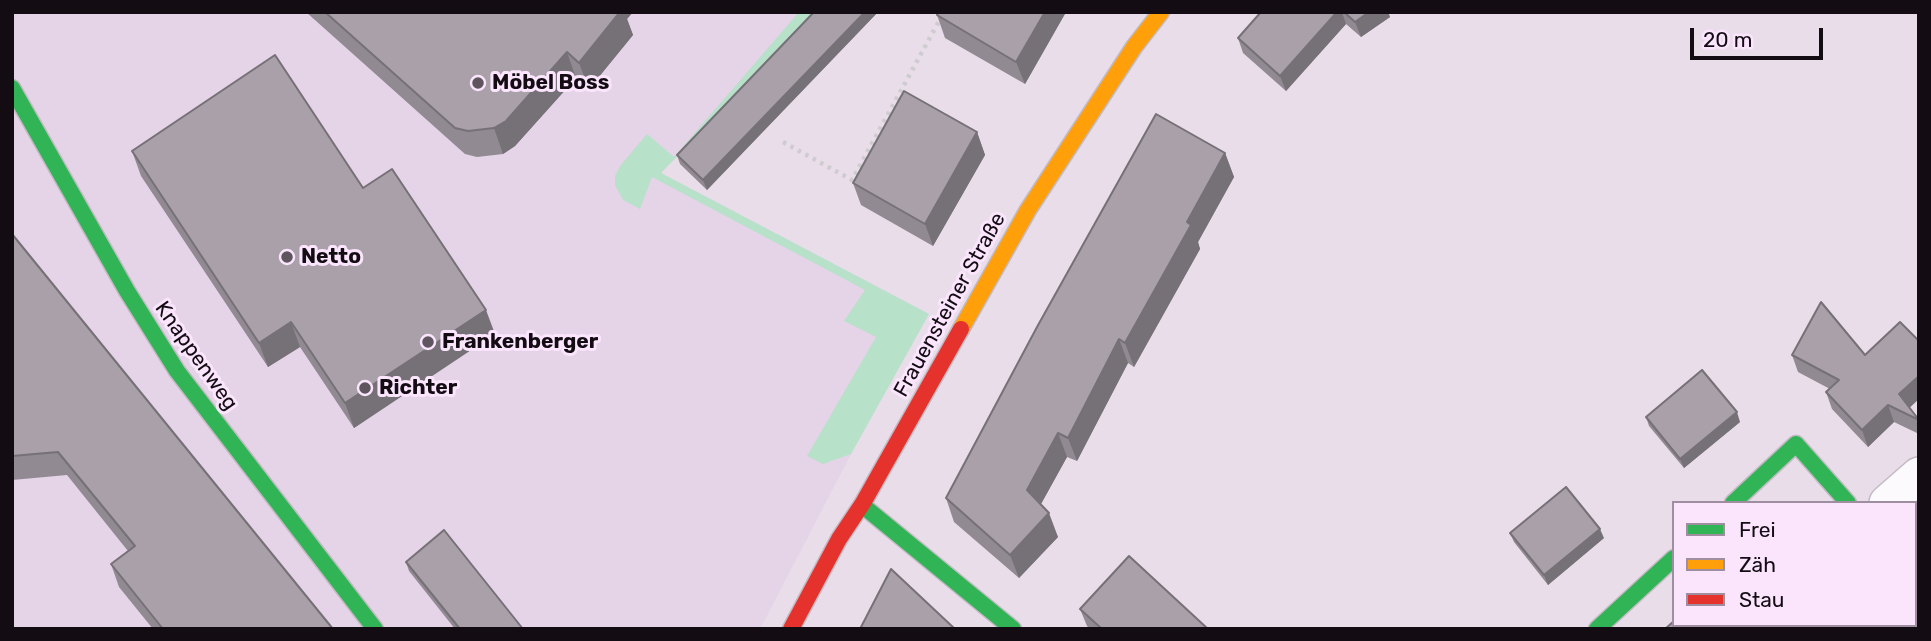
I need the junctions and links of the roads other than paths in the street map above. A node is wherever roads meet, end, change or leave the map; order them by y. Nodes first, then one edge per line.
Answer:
1 (1161, 12) edge
2 (12, 88) edge
3 (1919, 475) edge
4 (1735, 501) edge
5 (1845, 501) edge
6 (1889, 501) edge
7 (862, 505) junction
8 (1672, 560) edge
9 (374, 629) edge
10 (791, 629) edge
11 (1013, 629) edge
12 (1597, 629) edge

1 - 7 street, Frauensteiner Straße
2 - 9 street, Knappenweg
3 - 6 street
4 - 5 street
7 - 10 street, Frauensteiner Straße
7 - 11 street
8 - 12 street

